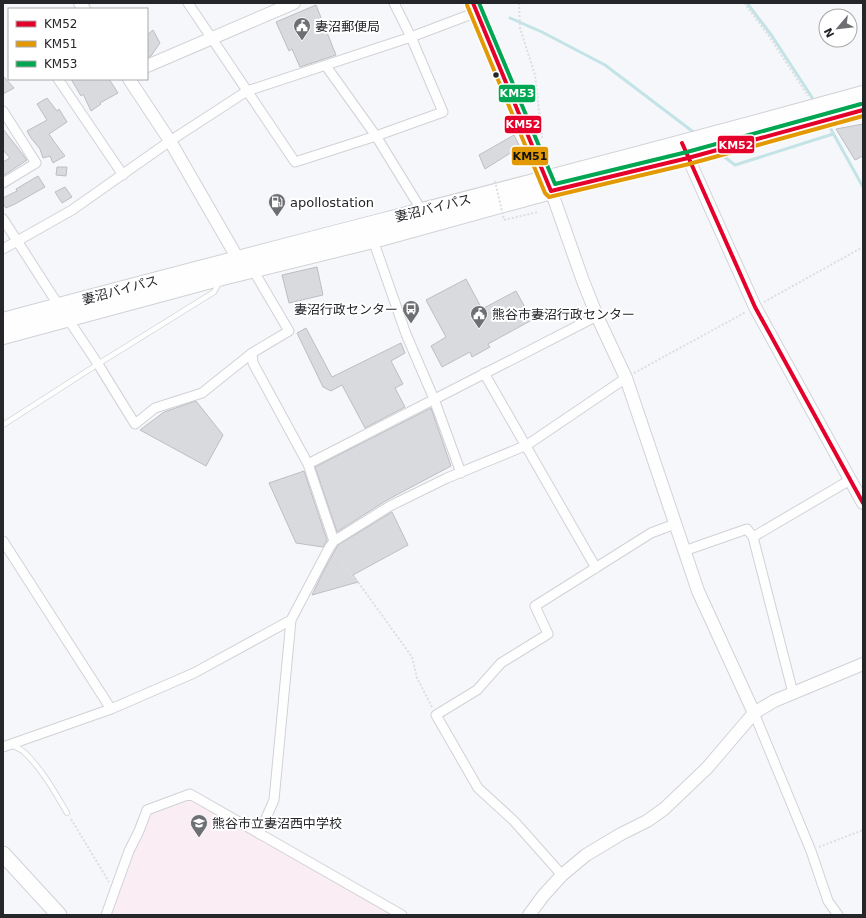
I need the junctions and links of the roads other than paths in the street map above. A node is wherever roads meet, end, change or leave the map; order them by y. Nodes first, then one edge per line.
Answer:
1 (188, 3) edge
2 (294, 3) edge
3 (394, 3) edge
4 (475, 7) edge
5 (411, 37) junction
6 (211, 39) junction
7 (148, 66) edge
8 (326, 66) junction
9 (59, 80) edge
10 (130, 80) edge
11 (247, 91) junction
12 (863, 94) edge
13 (863, 110) edge
14 (3, 111) edge
15 (376, 136) junction
16 (170, 141) junction
17 (685, 151) junction
18 (123, 176) junction
19 (3, 182) edge
20 (549, 185) junction
21 (422, 211) junction
22 (3, 219) edge
23 (373, 240) junction
24 (18, 242) junction
25 (3, 249) edge
26 (238, 259) junction
27 (253, 270) junction
28 (222, 277) junction
29 (64, 313) junction
30 (597, 316) junction
31 (3, 321) edge
32 (3, 336) edge
33 (252, 353) junction
34 (98, 364) junction
35 (484, 373) junction
36 (626, 378) junction
37 (434, 399) junction
38 (3, 425) edge
39 (527, 445) junction
40 (308, 464) junction
41 (460, 473) junction
42 (850, 480) junction
43 (863, 503) edge
44 (675, 524) junction
45 (753, 537) junction
46 (3, 541) edge
47 (332, 545) junction
48 (684, 551) junction
49 (596, 568) junction
50 (291, 620) junction
51 (863, 664) edge
52 (793, 693) junction
53 (111, 708) junction
54 (754, 713) junction
55 (7, 746) edge
56 (67, 813) road end
57 (259, 834) junction
58 (3, 854) edge
59 (562, 875) junction
60 (59, 915) edge
61 (106, 915) edge
62 (402, 915) edge
63 (529, 915) edge
64 (838, 915) edge

1 - 6 street
2 - 6 street
3 - 5 street
4 - 5 street
4 - 20 street
5 - 8 street
5 - 15 street
6 - 7 street
6 - 11 street
8 - 11 street
8 - 15 street
9 - 18 street
10 - 16 street
11 - 15 street
11 - 16 street
12 - 17 highway, 妻沼バイパス
13 - 17 highway, 妻沼バイパス
14 - 19 street
15 - 21 street
16 - 18 street
16 - 26 street
17 - 20 highway, 妻沼バイパス
17 - 42 street
18 - 24 street
20 - 21 highway, 妻沼バイパス
20 - 23 highway, 妻沼バイパス
20 - 30 street
21 - 26 highway, 妻沼バイパス
22 - 24 street
23 - 27 highway, 妻沼バイパス
23 - 37 street
24 - 25 street
24 - 29 street
26 - 29 highway, 妻沼バイパス
27 - 28 highway, 妻沼バイパス
27 - 33 street
28 - 29 highway, 妻沼バイパス
28 - 34 lane
29 - 31 highway, 妻沼バイパス
29 - 32 highway, 妻沼バイパス
29 - 34 street
30 - 35 street
30 - 36 street
33 - 34 street
33 - 40 street
34 - 38 lane
35 - 37 street
35 - 39 street
36 - 39 street
36 - 44 street
37 - 40 street
37 - 41 street
39 - 41 street
39 - 49 street
40 - 47 street
41 - 47 street
42 - 43 street
42 - 45 street
44 - 48 street
44 - 49 street
45 - 48 street
45 - 52 street
46 - 53 street
47 - 50 street
48 - 54 street
49 - 59 street
50 - 53 street
50 - 57 street
51 - 52 street
52 - 54 street
53 - 55 street
54 - 59 street
54 - 64 street
55 - 56 lane
57 - 61 street
57 - 62 street
58 - 60 main road
59 - 63 street

